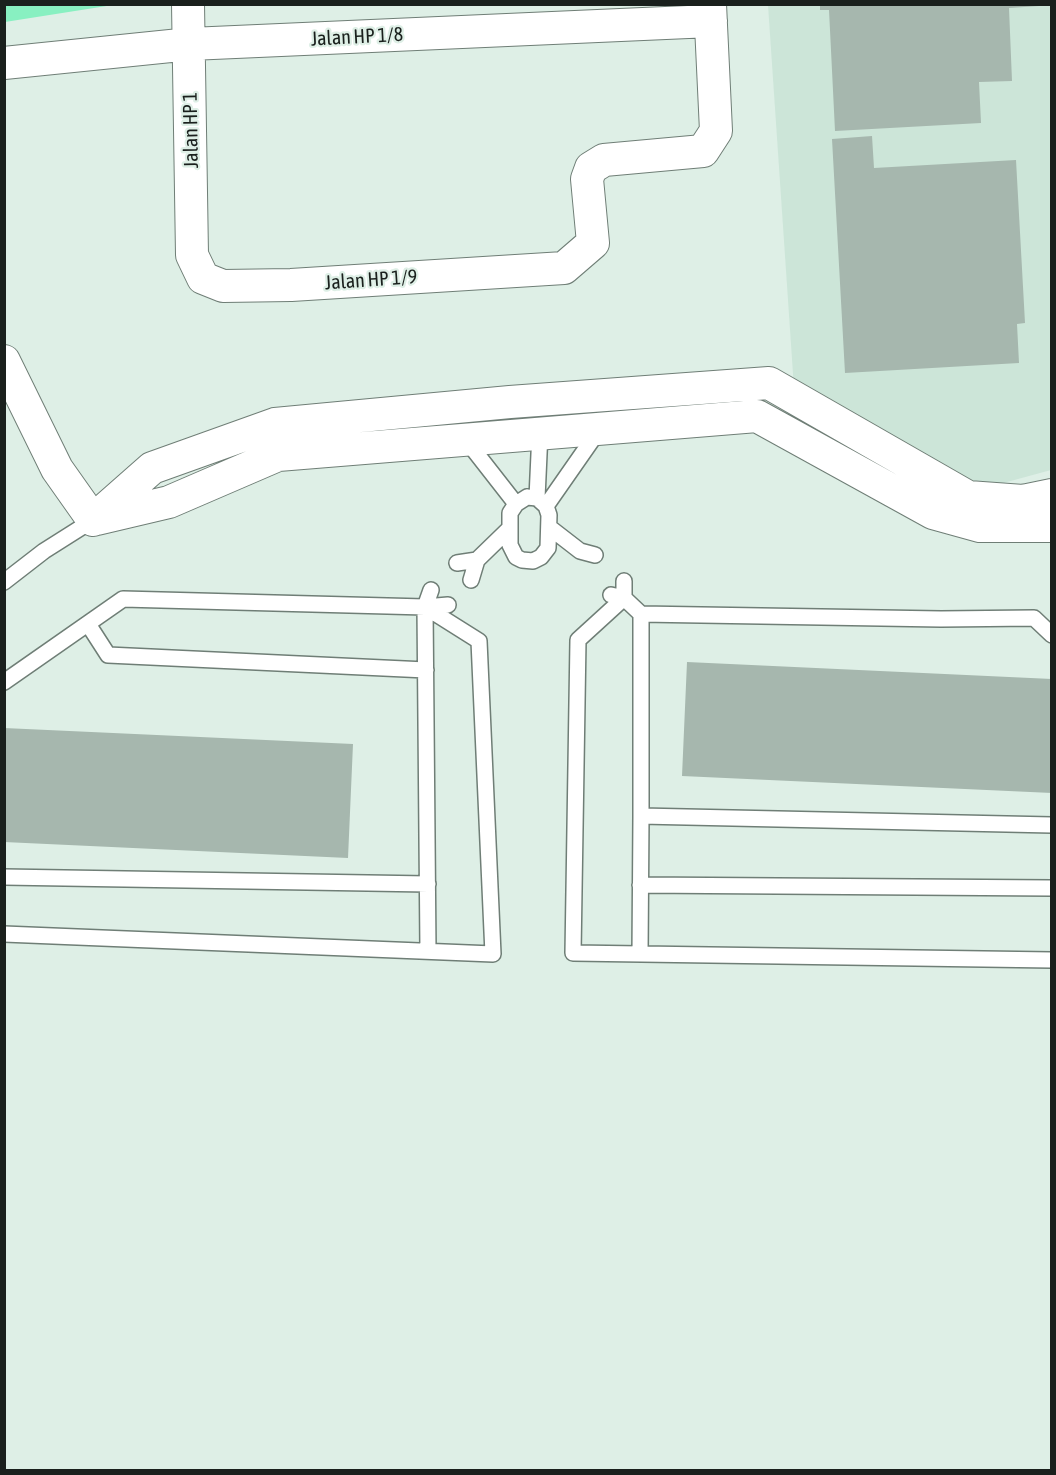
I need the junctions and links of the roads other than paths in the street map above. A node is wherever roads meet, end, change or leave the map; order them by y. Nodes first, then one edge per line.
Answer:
1 (188, 4) edge
2 (710, 13) edge
3 (190, 44) junction
4 (4, 63) edge
5 (192, 255) joint
6 (4, 361) edge
7 (510, 402) junction
8 (601, 427) junction
9 (540, 432) junction
10 (465, 440) junction
11 (1052, 495) edge
12 (542, 502) junction
13 (516, 504) junction
14 (93, 520) junction
15 (1052, 526) edge
16 (549, 527) junction
17 (510, 528) junction
18 (580, 551) junction
19 (595, 555) dead end
20 (477, 561) junction
21 (457, 563) dead end
22 (580, 568) dead end
23 (471, 580) dead end
24 (624, 581) dead end
25 (4, 582) edge
26 (431, 590) dead end
27 (618, 597) junction
28 (448, 605) dead end
29 (425, 607) junction
30 (641, 614) junction
31 (88, 624) junction
32 (1052, 634) edge
33 (426, 670) junction
34 (4, 682) edge
35 (641, 816) junction
36 (1052, 825) edge
37 (4, 877) edge
38 (428, 884) junction
39 (640, 885) junction
40 (1052, 888) edge
41 (4, 934) edge
42 (428, 951) junction
43 (640, 954) junction
44 (1052, 960) edge

1 - 3 street, Jalan HP 1
2 - 3 street, Jalan HP 1/8
2 - 5 street, Jalan HP 1/9
3 - 4 street, Jalan HP 1/8
3 - 5 street, Jalan HP 1
6 - 14 street
7 - 9 street
7 - 11 street
7 - 14 street
8 - 9 street
8 - 12 lane
8 - 15 street
9 - 10 street
9 - 12 lane
10 - 13 lane
10 - 14 street
12 - 13 lane
12 - 16 lane
13 - 17 lane
14 - 25 lane
16 - 17 lane
16 - 18 lane
17 - 20 lane
18 - 19 lane
18 - 22 lane
20 - 21 lane
20 - 23 lane
24 - 27 lane
26 - 29 lane
27 - 30 lane
27 - 43 lane
28 - 29 lane
29 - 31 lane
29 - 33 lane
29 - 42 lane
30 - 32 lane
30 - 35 lane
31 - 33 lane
31 - 34 lane
33 - 38 lane
35 - 36 lane
35 - 39 lane
37 - 38 lane
38 - 42 lane
39 - 40 lane
39 - 43 lane
41 - 42 lane
43 - 44 lane

